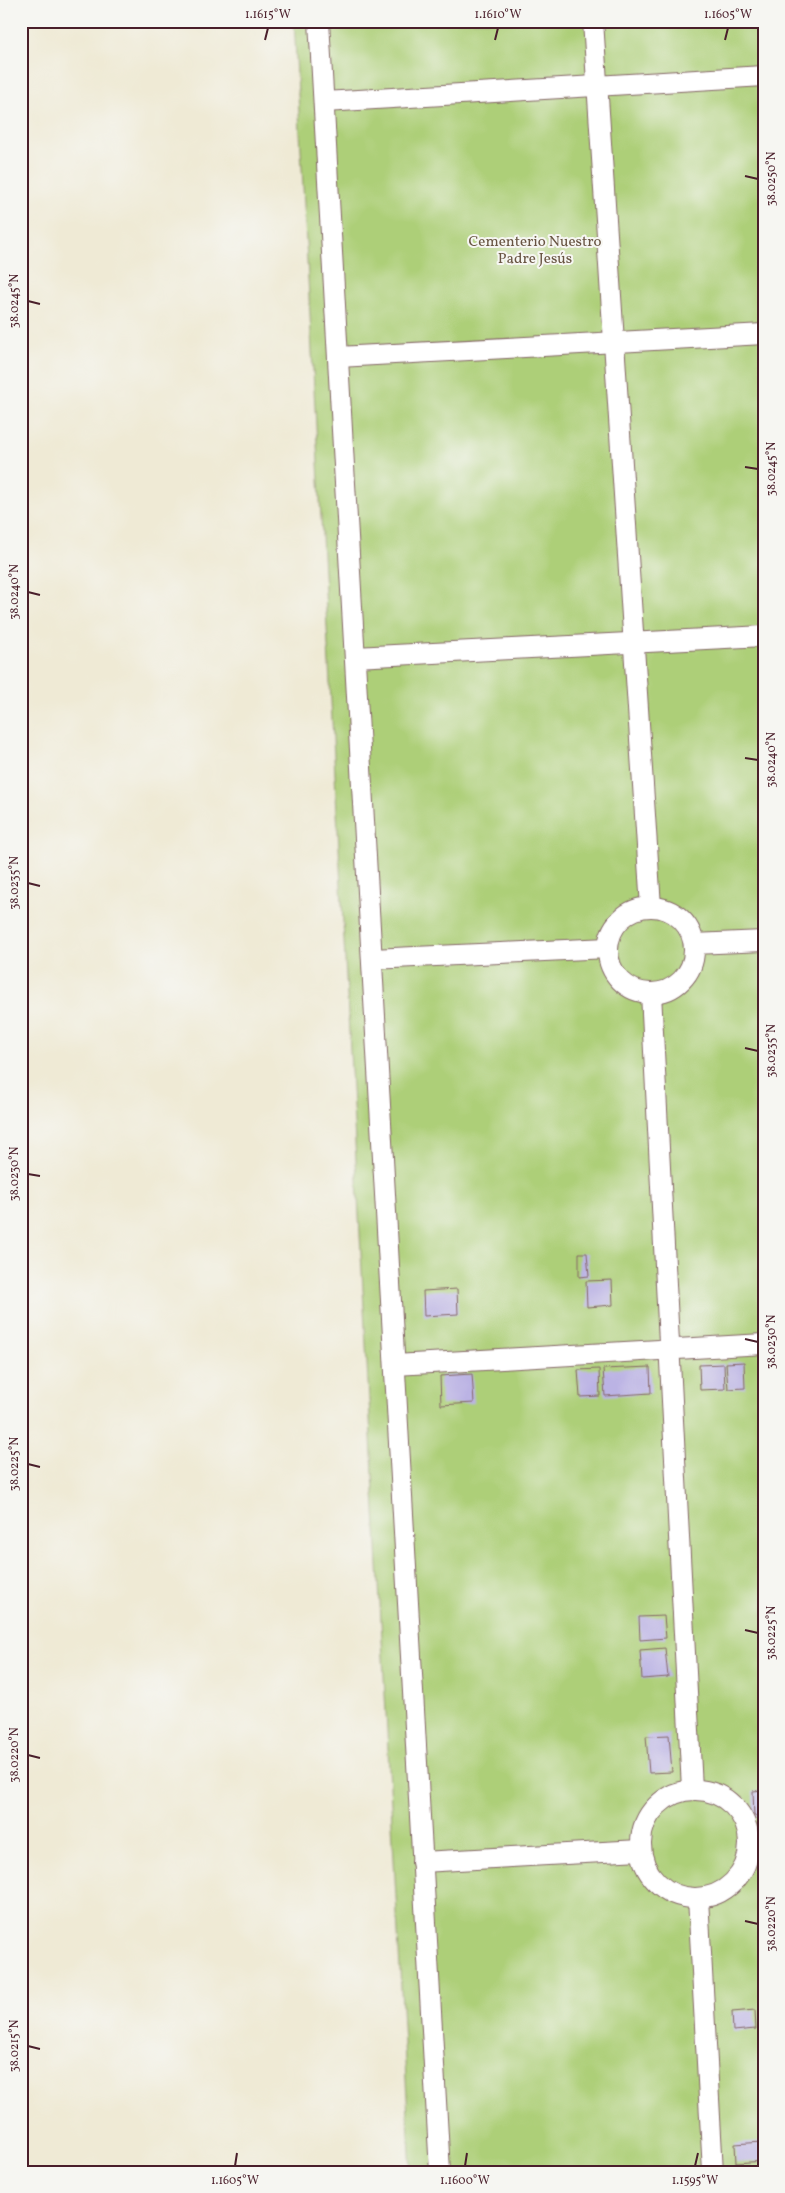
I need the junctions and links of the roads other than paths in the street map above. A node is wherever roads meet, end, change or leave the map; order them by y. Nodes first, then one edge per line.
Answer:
1 (319, 21) edge
2 (592, 21) edge
3 (764, 76) edge
4 (597, 86) junction
5 (324, 102) junction
6 (764, 334) edge
7 (614, 342) junction
8 (338, 358) junction
9 (764, 636) edge
10 (634, 643) junction
11 (355, 657) junction
12 (651, 907) junction
13 (764, 941) edge
14 (694, 944) junction
15 (608, 948) junction
16 (372, 959) junction
17 (651, 994) junction
18 (764, 1344) edge
19 (670, 1350) junction
20 (394, 1365) junction
21 (692, 1789) junction
22 (757, 1844) edge
23 (640, 1850) junction
24 (422, 1862) junction
25 (698, 1898) junction
26 (440, 2172) edge
27 (713, 2172) edge

1 - 5 lane
2 - 4 lane
3 - 4 lane
4 - 5 lane
4 - 7 lane
5 - 8 lane
6 - 7 lane
7 - 8 lane
7 - 10 lane
8 - 11 lane
9 - 10 lane
10 - 11 lane
10 - 12 lane
11 - 16 lane
12 - 14 lane
12 - 15 lane
13 - 14 lane
14 - 17 lane
15 - 16 lane
15 - 17 lane
16 - 20 lane
17 - 19 lane
18 - 19 lane
19 - 20 lane
19 - 21 lane
20 - 24 lane
21 - 22 lane
21 - 23 lane
22 - 25 lane
23 - 24 lane
23 - 25 lane
24 - 26 lane
25 - 27 lane

